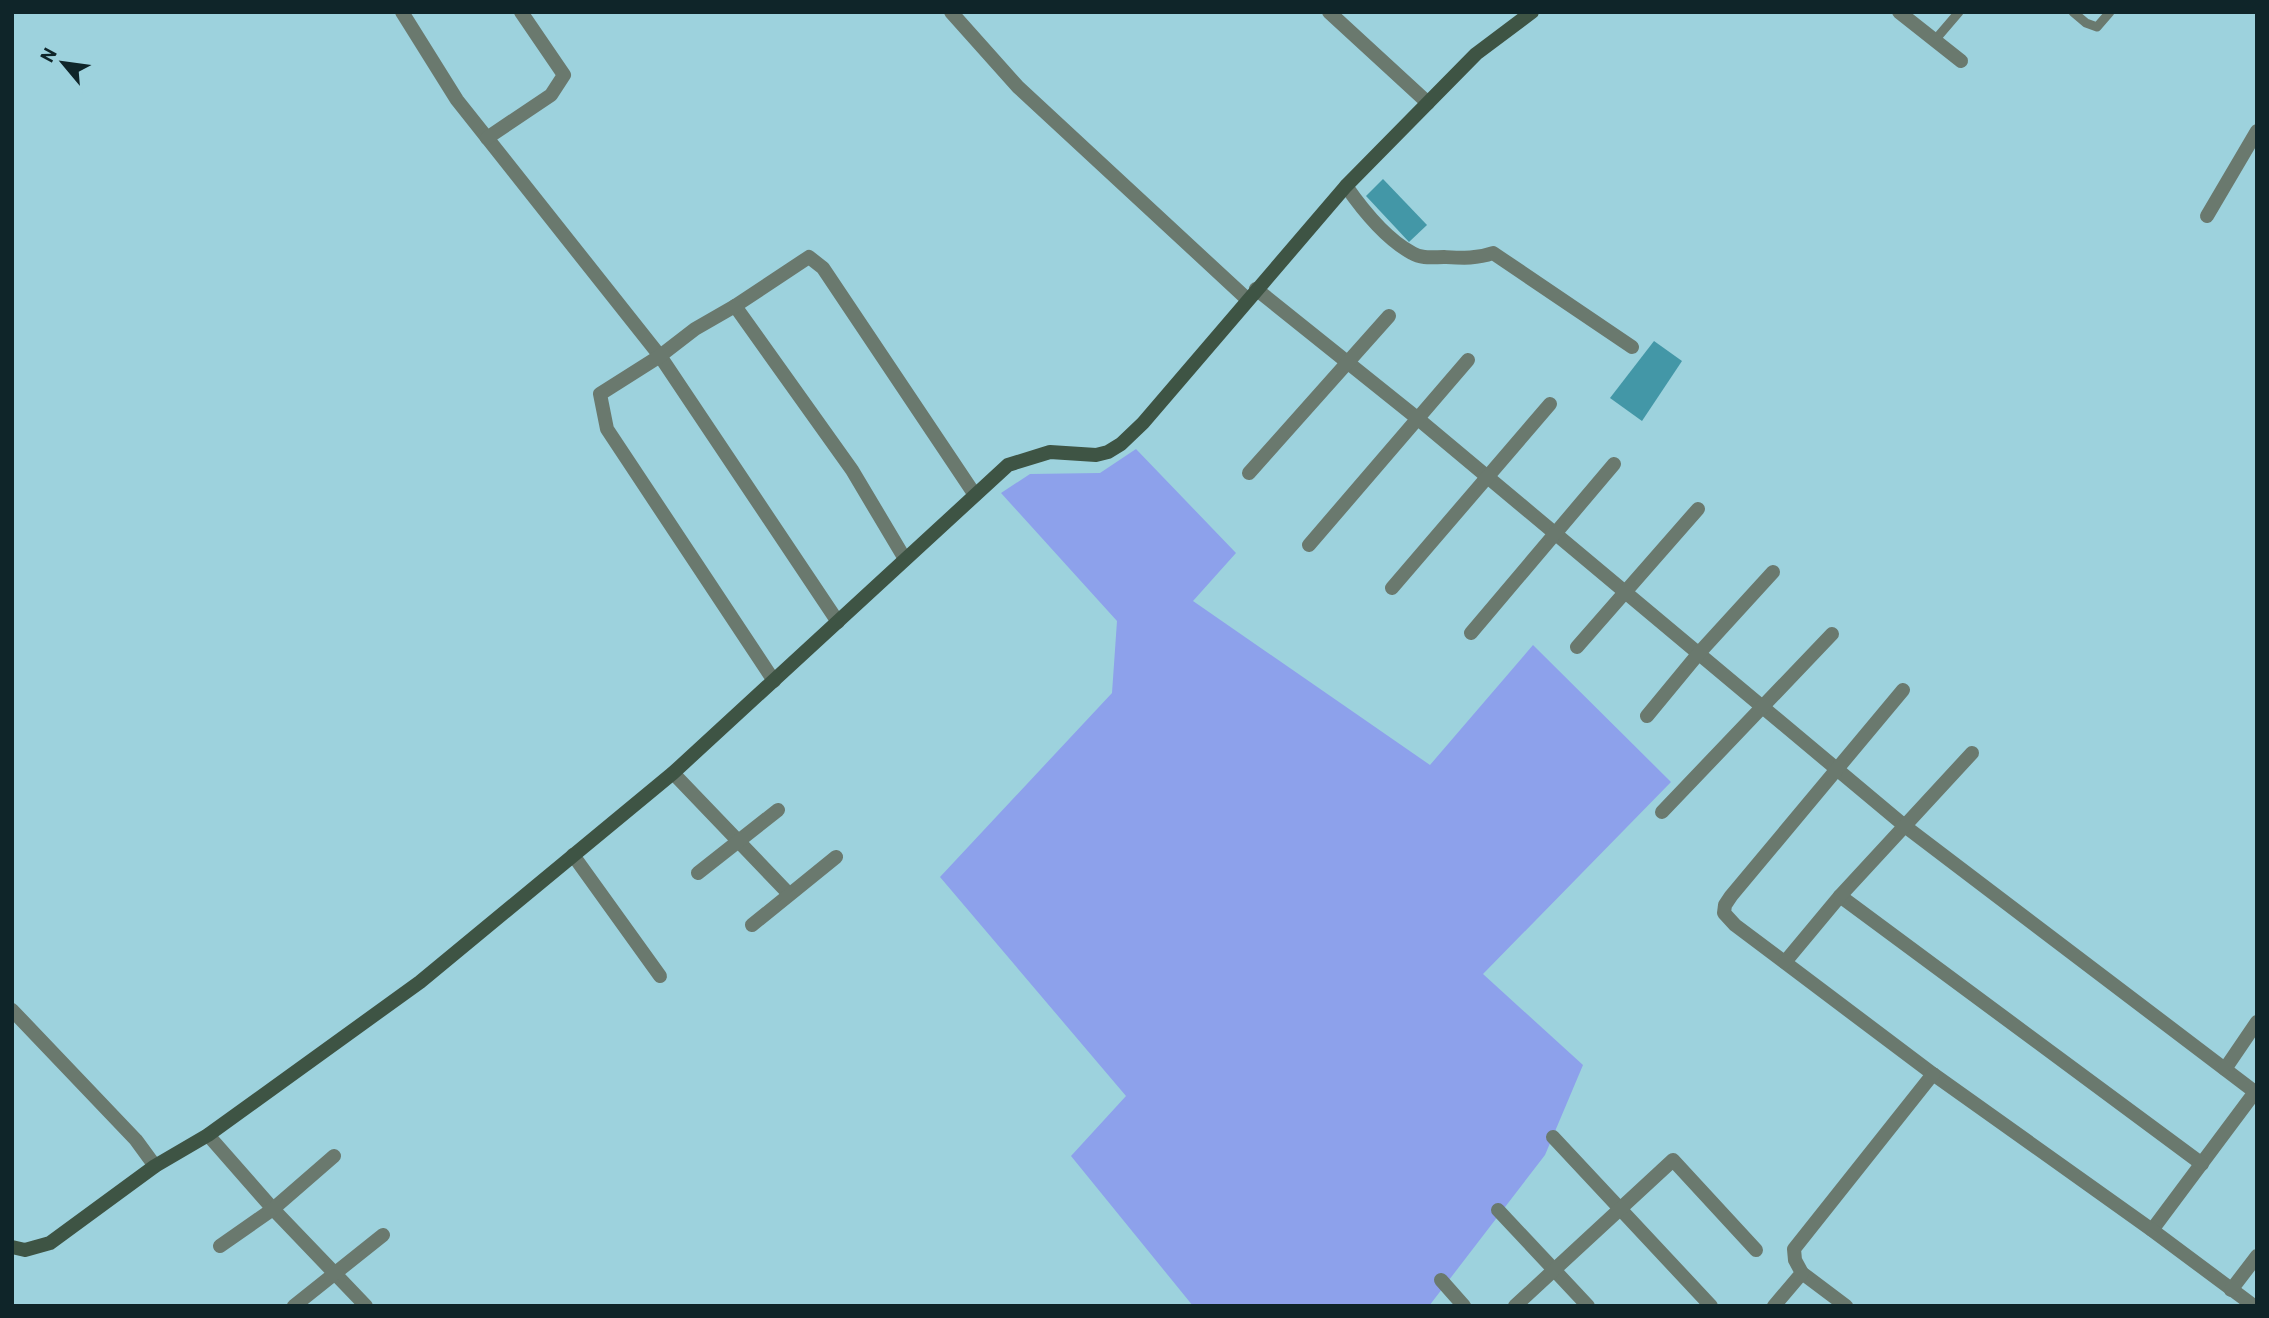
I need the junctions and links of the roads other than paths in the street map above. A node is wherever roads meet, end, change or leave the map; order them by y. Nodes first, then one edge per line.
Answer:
1 (402, 12) edge
2 (521, 12) edge
3 (951, 12) edge
4 (1329, 12) edge
5 (1532, 12) edge
6 (1899, 12) edge
7 (1959, 12) edge
8 (2073, 12) edge
9 (2110, 12) edge
10 (1935, 40) junction
11 (1961, 61) dead end
12 (1428, 103) junction
13 (2257, 131) edge
14 (487, 138) junction
15 (1346, 186) junction
16 (2207, 216) dead end
17 (1252, 294) junction
18 (735, 306) junction
19 (1389, 316) dead end
20 (1632, 347) dead end
21 (660, 356) junction
22 (1468, 360) dead end
23 (1349, 363) junction
24 (1550, 404) dead end
25 (1417, 418) junction
26 (1614, 464) dead end
27 (1249, 473) dead end
28 (1489, 478) junction
29 (975, 495) junction
30 (1698, 509) dead end
31 (1556, 533) junction
32 (1309, 545) dead end
33 (905, 559) junction
34 (1773, 572) dead end
35 (1392, 588) dead end
36 (1626, 592) junction
37 (838, 622) junction
38 (1471, 634) dead end
39 (1832, 634) dead end
40 (1577, 647) dead end
41 (1699, 653) junction
42 (774, 681) junction
43 (1902, 690) dead end
44 (1763, 707) junction
45 (1647, 716) dead end
46 (1972, 752) dead end
47 (1838, 770) junction
48 (673, 773) junction
49 (778, 810) dead end
50 (1662, 812) dead end
51 (1906, 827) junction
52 (739, 842) junction
53 (573, 855) junction
54 (836, 857) dead end
55 (698, 873) dead end
56 (789, 894) junction
57 (1840, 896) junction
58 (752, 925) dead end
59 (1785, 962) junction
60 (660, 976) dead end
61 (12, 1010) edge
62 (2257, 1022) edge
63 (2225, 1069) junction
64 (1933, 1074) junction
65 (208, 1135) junction
66 (1553, 1137) dead end
67 (334, 1156) dead end
68 (2202, 1164) junction
69 (155, 1166) junction
70 (1620, 1208) junction
71 (273, 1209) junction
72 (1498, 1210) dead end
73 (2152, 1230) junction
74 (383, 1235) dead end
75 (220, 1246) dead end
76 (12, 1247) edge
77 (1756, 1250) dead end
78 (2257, 1256) edge
79 (1554, 1270) junction
80 (1802, 1273) junction
81 (333, 1274) junction
82 (1441, 1280) dead end
83 (2231, 1290) junction
84 (294, 1306) edge
85 (366, 1306) edge
86 (1464, 1306) edge
87 (1515, 1306) edge
88 (1588, 1306) edge
89 (1711, 1306) edge
90 (1774, 1306) edge
91 (1846, 1306) edge
92 (2254, 1306) edge

1 - 14 street
2 - 14 street
3 - 17 street
4 - 12 street
5 - 12 street
6 - 10 street
7 - 10 lane
8 - 9 lane
10 - 11 street
12 - 15 street
13 - 16 street
14 - 21 street
15 - 17 street
15 - 20 street
17 - 23 street
17 - 29 street
18 - 21 street
18 - 29 street
18 - 33 street
19 - 23 street
21 - 37 street
21 - 42 street
22 - 25 street
23 - 25 street
23 - 27 street
24 - 28 street
25 - 28 street
25 - 32 street
26 - 31 street
28 - 31 street
28 - 35 street
29 - 33 street
30 - 36 street
31 - 36 street
31 - 38 street
33 - 37 street
34 - 41 street
36 - 40 street
36 - 41 street
37 - 42 street
39 - 44 street
41 - 44 street
41 - 45 street
42 - 48 street
43 - 47 street
44 - 47 street
44 - 50 street
46 - 51 street
47 - 51 street
47 - 59 street
48 - 52 street
48 - 53 street
49 - 52 street
51 - 57 street
51 - 63 street
52 - 55 street
52 - 56 street
53 - 60 street
53 - 65 street
54 - 56 street
56 - 58 street
57 - 59 street
57 - 68 street
59 - 64 street
61 - 69 street
62 - 63 street
63 - 68 street
64 - 73 street
64 - 80 street
65 - 69 street
65 - 71 street
66 - 70 street
67 - 71 street
68 - 73 street
69 - 76 street
70 - 77 street
70 - 79 street
70 - 89 street
71 - 75 street
71 - 81 street
72 - 79 street
73 - 83 street
74 - 81 street
78 - 83 street
79 - 87 street
79 - 88 street
80 - 90 street
80 - 91 street
81 - 84 street
81 - 85 street
82 - 86 street
83 - 92 street

